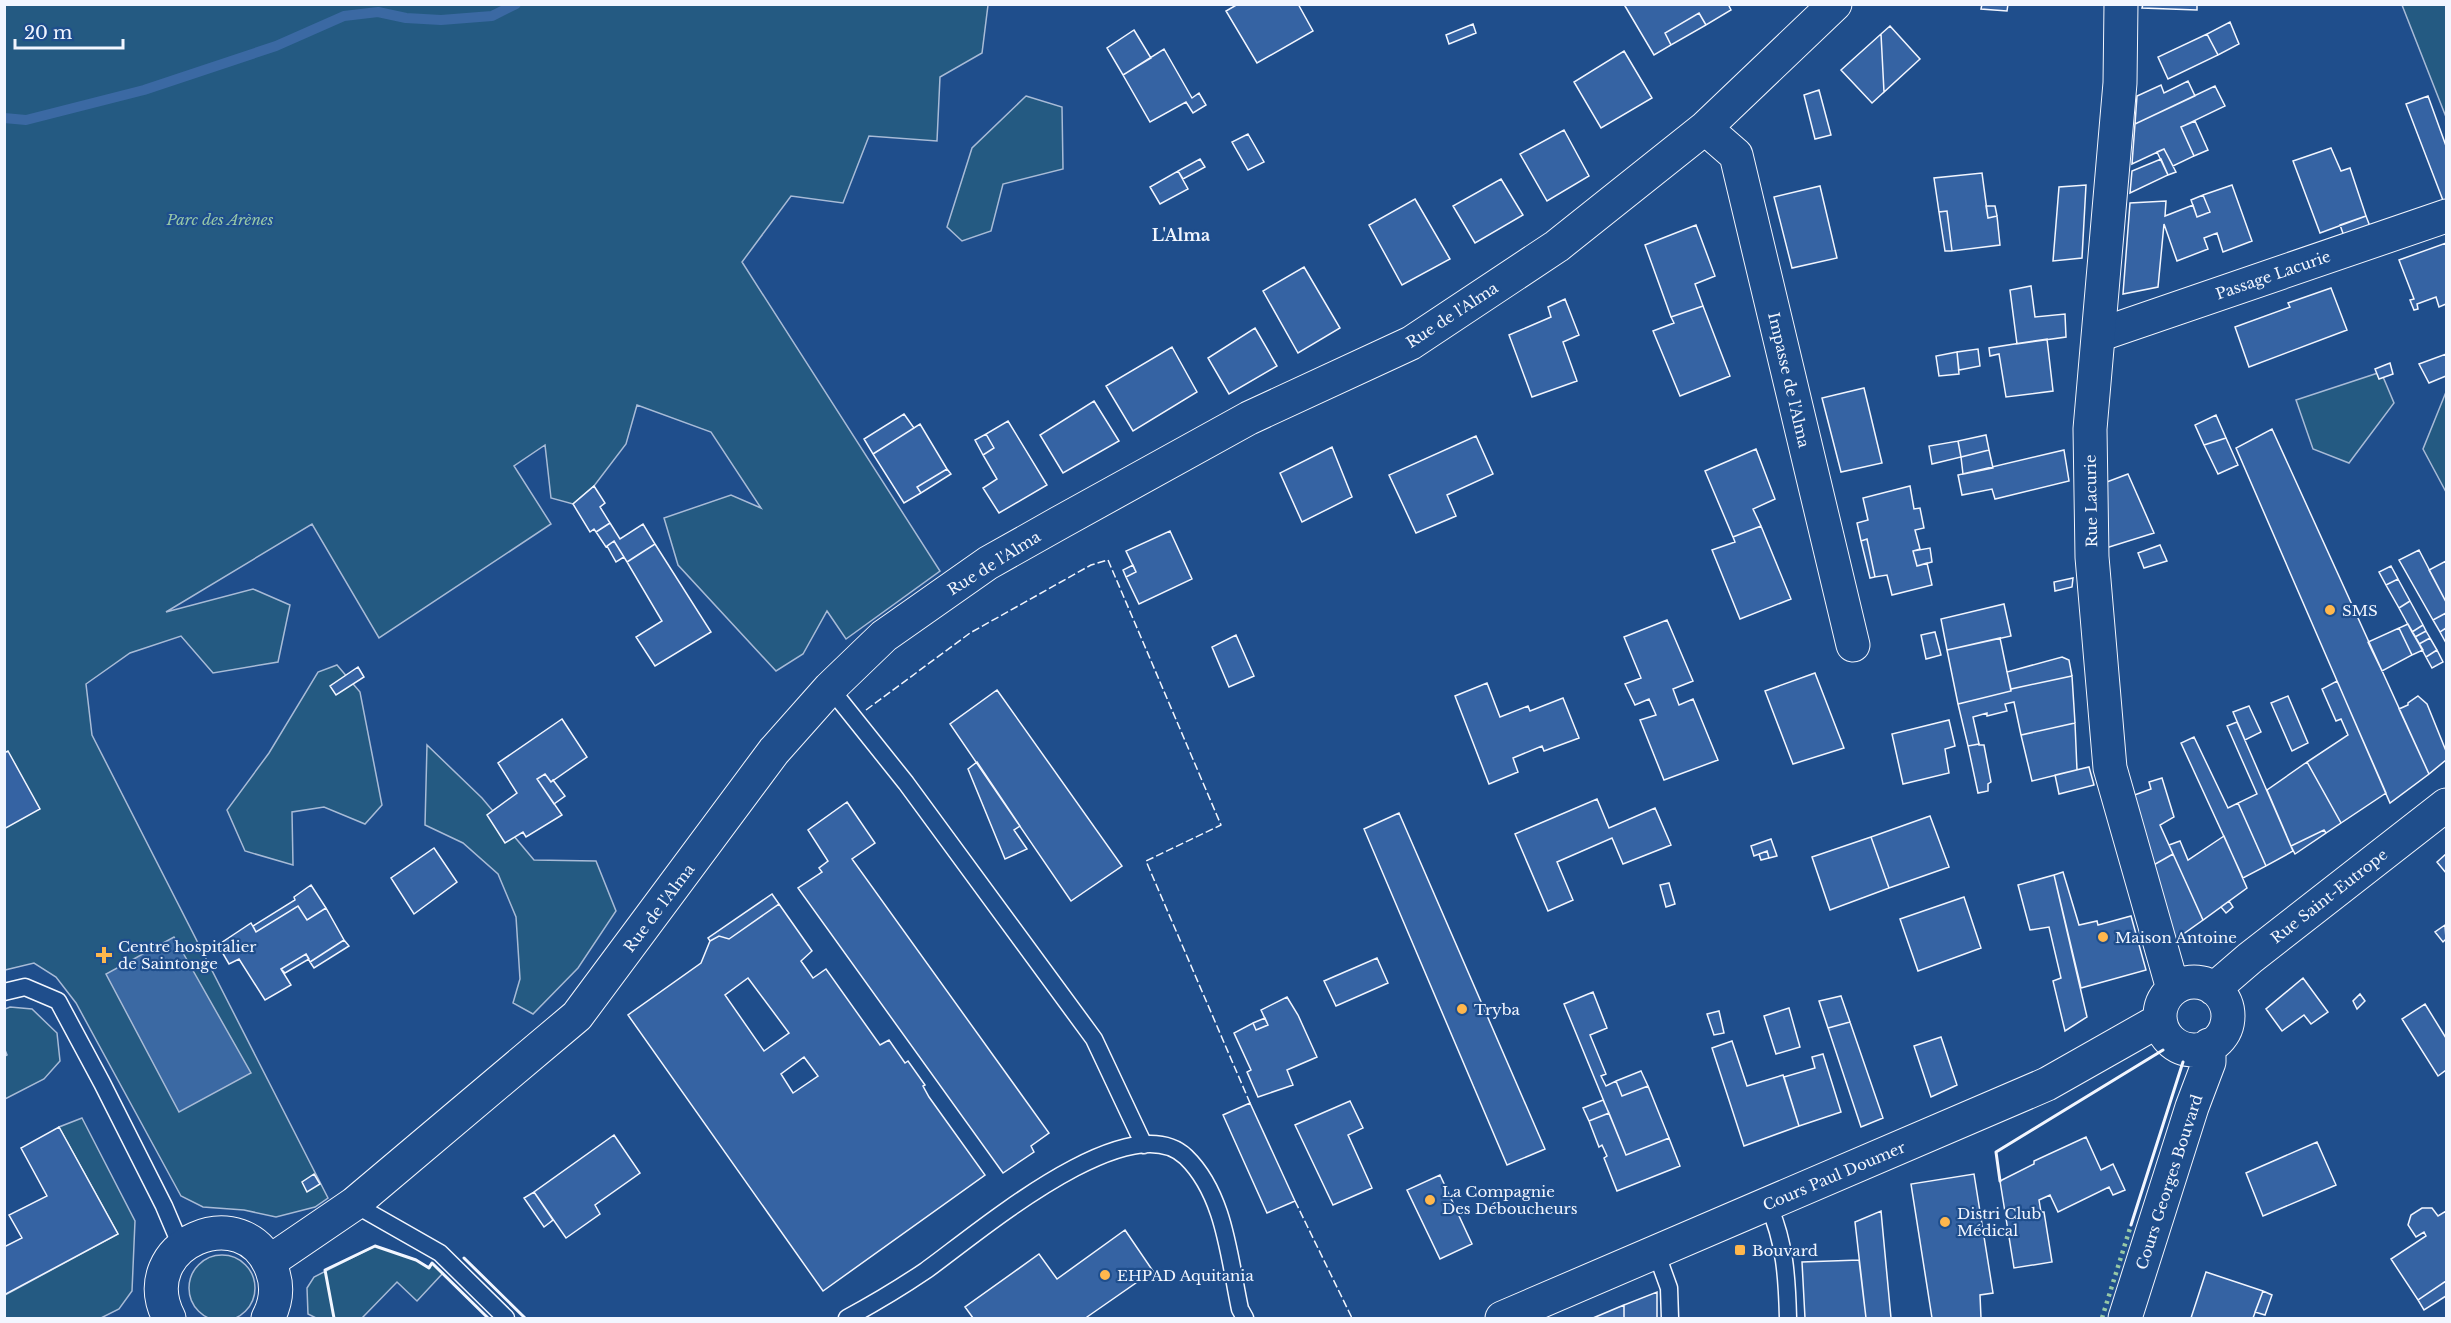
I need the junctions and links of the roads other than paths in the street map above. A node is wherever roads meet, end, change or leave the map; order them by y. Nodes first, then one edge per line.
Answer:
1 (1835, 4) edge
2 (2121, 4) edge
3 (1705, 128) junction
4 (2446, 216) edge
5 (2099, 335) junction
6 (1853, 645) dead end
7 (830, 688) junction
8 (2446, 805) edge
9 (2174, 989) junction
10 (2214, 989) junction
11 (4, 992) edge
12 (2160, 1020) junction
13 (2209, 1046) junction
14 (1144, 1145) junction
15 (354, 1204) junction
16 (1768, 1204) junction
17 (181, 1246) junction
18 (1656, 1252) junction
19 (269, 1262) junction
20 (168, 1318) edge
21 (268, 1318) edge
22 (506, 1318) edge
23 (847, 1318) edge
24 (1245, 1318) edge
25 (1502, 1318) edge
26 (1670, 1318) edge
27 (1788, 1318) edge
28 (2125, 1318) edge

1 - 3 street, Rue de l'Alma
2 - 5 street, Rue Lacurie
3 - 6 street, Impasse de l'Alma
3 - 7 street, Rue de l'Alma
4 - 5 street, Passage Lacurie
5 - 9 street, Rue Lacurie
7 - 14 lane
7 - 15 street, Rue de l'Alma
8 - 10 street, Rue Saint-Eutrope
9 - 10 street
9 - 12 street
10 - 13 street
11 - 17 lane
12 - 13 street
12 - 16 street, Cours Paul Doumer
13 - 28 street, Cours Georges Bouvard
14 - 23 lane
14 - 24 lane
15 - 19 street, Rue de l'Alma
15 - 22 lane
16 - 18 street, Cours Paul Doumer
16 - 27 lane
17 - 19 street
17 - 20 street
18 - 25 street, Cours Paul Doumer
18 - 26 lane
19 - 21 street

